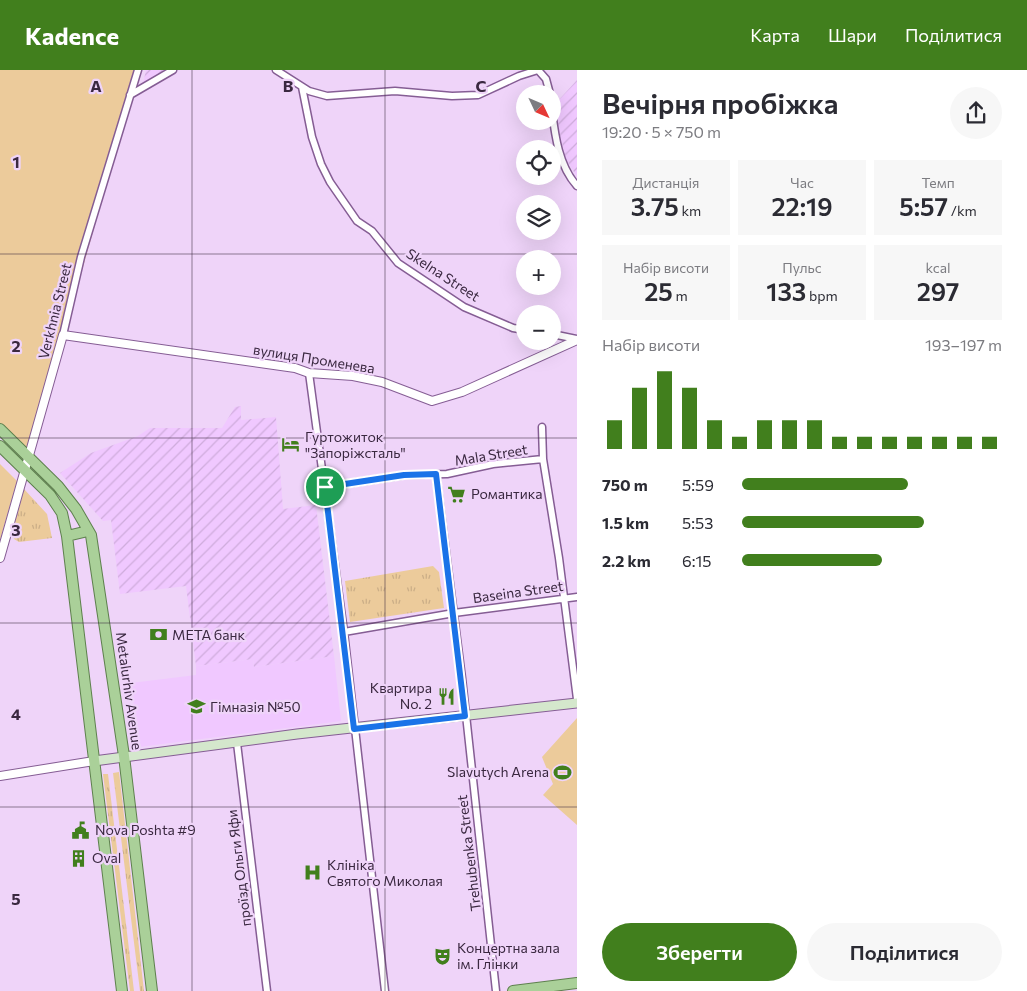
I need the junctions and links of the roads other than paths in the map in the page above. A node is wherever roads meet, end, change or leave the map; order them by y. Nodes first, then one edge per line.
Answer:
1 (138, 70) edge
2 (173, 70) edge
3 (276, 70) edge
4 (538, 70) edge
5 (548, 85) edge
6 (302, 87) junction
7 (130, 95) junction
8 (555, 130) edge
9 (577, 186) edge
10 (516, 328) edge
11 (63, 335) junction
12 (561, 336) edge
13 (577, 340) edge
14 (309, 372) junction
15 (542, 427) dead end
16 (0, 429) edge
17 (0, 446) edge
18 (29, 457) junction
19 (542, 459) junction
20 (25, 471) junction
21 (436, 474) junction
22 (325, 487) junction
23 (88, 531) junction
24 (67, 536) junction
25 (0, 558) edge
26 (577, 597) edge
27 (565, 598) junction
28 (454, 613) junction
29 (344, 632) junction
30 (577, 699) edge
31 (577, 703) edge
32 (465, 716) junction
33 (354, 729) junction
34 (237, 742) junction
35 (124, 756) junction
36 (94, 760) junction
37 (0, 776) edge
38 (577, 983) edge
39 (122, 991) edge
40 (152, 991) edge
41 (267, 991) edge
42 (385, 991) edge
43 (496, 991) edge
44 (513, 991) edge

1 - 7 street, Verkhnia Street
2 - 7 street
3 - 6 street
4 - 5 street
4 - 6 street
6 - 10 street, Skelna Street
7 - 11 street, Verkhnia Street
8 - 9 street
11 - 14 street, вулиця Променева
11 - 18 street, Verkhnia Street
12 - 13 street
13 - 14 street, вулиця Променева
14 - 22 street
15 - 19 street
16 - 18 main road, Metalurhiv Avenue
17 - 20 main road
18 - 20 street, Verkhnia Street
18 - 23 main road, Metalurhiv Avenue
19 - 21 street, Mala Street
19 - 27 street
20 - 24 main road
20 - 25 street, Verkhnia Street
21 - 22 street, Mala Street
21 - 28 street, Trehubenka Street
22 - 29 street
23 - 24 main road
23 - 35 main road, Metalurhiv Avenue
24 - 36 main road
26 - 27 street, Baseina Street
27 - 28 street, Baseina Street
27 - 30 street
28 - 29 street, Baseina Street
28 - 32 street, Trehubenka Street
29 - 33 street
31 - 32 main road
32 - 33 main road
32 - 43 street, Trehubenka Street
33 - 34 main road
33 - 42 street
34 - 35 main road
34 - 41 street, проїзд Ольги Яфи
35 - 36 main road
35 - 40 main road, Metalurhiv Avenue
36 - 37 street
36 - 39 main road
38 - 44 main road

